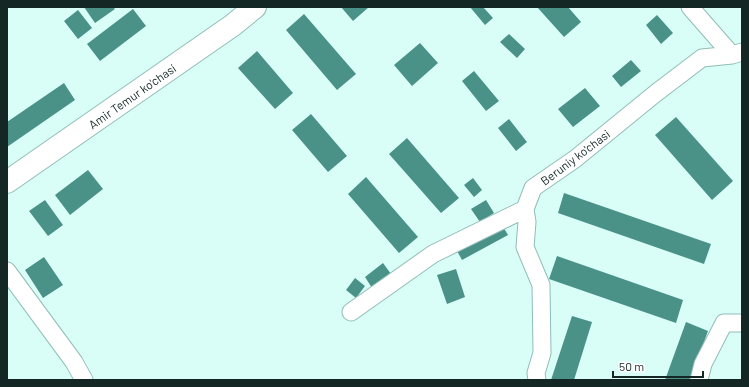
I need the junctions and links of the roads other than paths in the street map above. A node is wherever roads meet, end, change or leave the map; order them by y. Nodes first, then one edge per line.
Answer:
1 (255, 7) edge
2 (690, 7) edge
3 (737, 54) edge
4 (7, 182) edge
5 (525, 209) junction
6 (7, 271) edge
7 (352, 312) dead end
8 (742, 323) edge
9 (84, 380) edge
10 (537, 380) edge
11 (699, 380) edge

1 - 4 main road, Amir Temur ko'chasi
2 - 3 street
3 - 5 street, Beruniy ko'chasi
5 - 7 street
5 - 10 street, Beruniy ko'chasi
6 - 9 street
8 - 11 street

